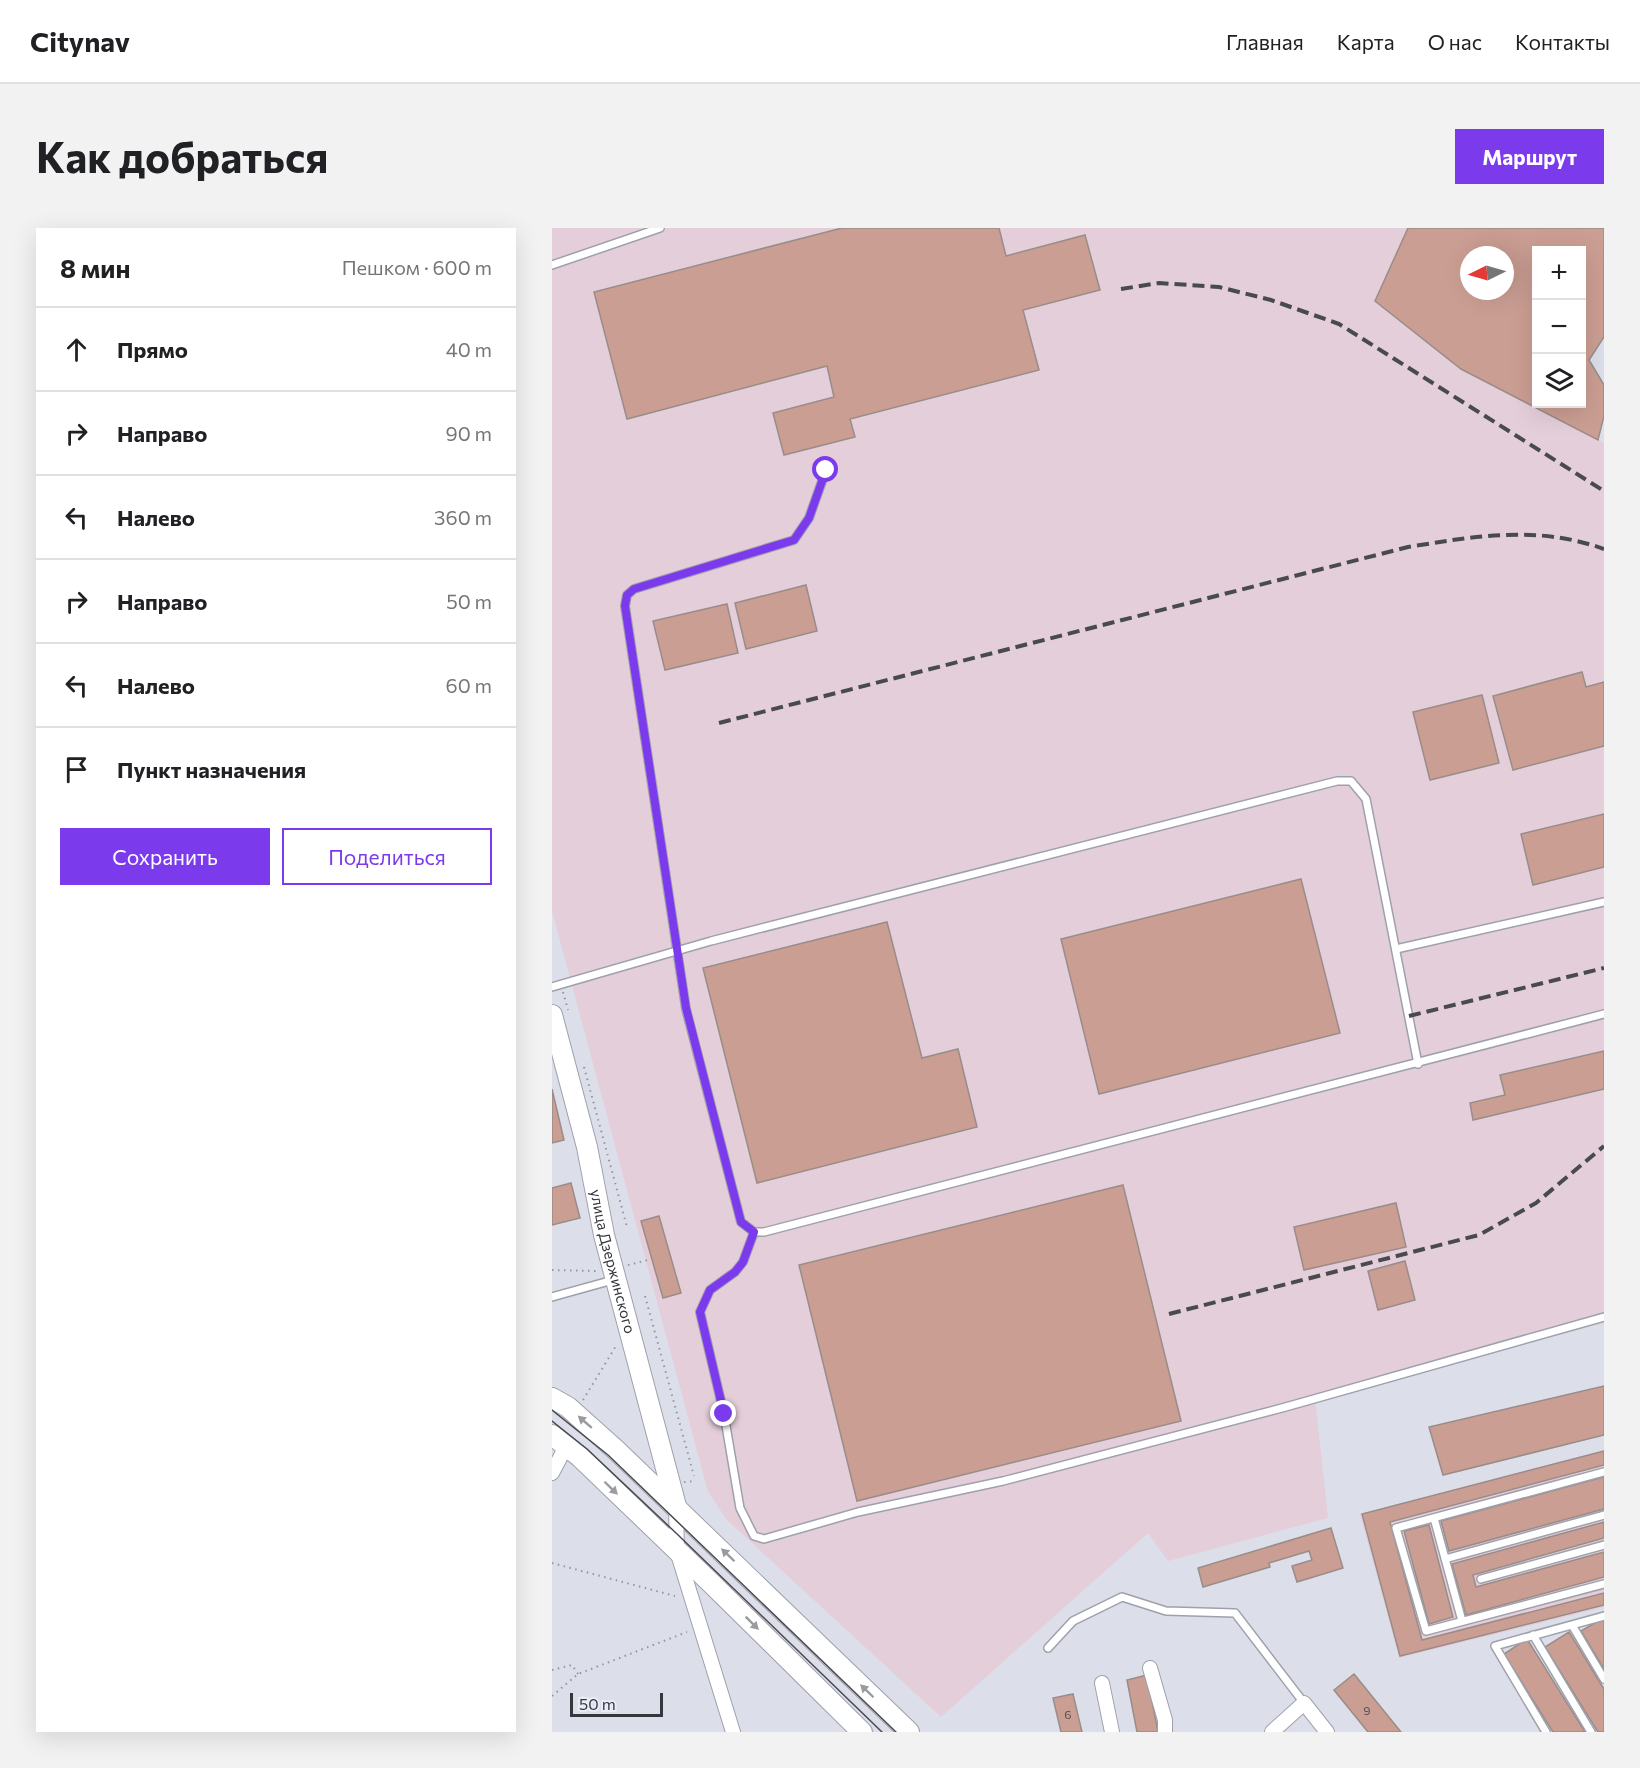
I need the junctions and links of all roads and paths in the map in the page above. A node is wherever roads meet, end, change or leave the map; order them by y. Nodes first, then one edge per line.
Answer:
1 (660, 228) edge
2 (552, 265) edge
3 (826, 470) dead end
4 (1604, 902) edge
5 (1396, 949) junction
6 (677, 951) junction
7 (561, 984) junction
8 (552, 987) edge
9 (1604, 1014) edge
10 (561, 1016) edge
11 (582, 1061) dead end
12 (1418, 1064) junction
13 (627, 1227) dead end
14 (754, 1232) junction
15 (652, 1259) dead end
16 (552, 1270) edge
17 (614, 1272) junction
18 (645, 1296) dead end
19 (552, 1297) edge
20 (1604, 1317) edge
21 (621, 1337) dead end
22 (552, 1398) edge
23 (578, 1407) dead end
24 (552, 1435) edge
25 (562, 1454) dead end
26 (1604, 1472) edge
27 (552, 1473) edge
28 (694, 1476) dead end
29 (696, 1481) dead end
30 (682, 1482) dead end
31 (676, 1506) junction
32 (1604, 1515) edge
33 (1434, 1518) junction
34 (1604, 1545) edge
35 (677, 1551) junction
36 (1445, 1559) junction
37 (552, 1563) edge
38 (1481, 1579) dead end
39 (1604, 1584) edge
40 (675, 1596) dead end
41 (1604, 1616) edge
42 (1462, 1621) junction
43 (1572, 1625) junction
44 (687, 1632) dead end
45 (1533, 1635) junction
46 (1048, 1648) dead end
47 (1150, 1668) dead end
48 (552, 1670) edge
49 (578, 1674) junction
50 (1604, 1679) edge
51 (1102, 1683) dead end
52 (552, 1695) edge
53 (1304, 1703) junction
54 (733, 1732) edge
55 (862, 1732) edge
56 (909, 1732) edge
57 (1112, 1732) edge
58 (1165, 1732) edge
59 (1272, 1732) edge
60 (1327, 1732) edge
61 (1546, 1732) edge
62 (1591, 1732) edge

1 - 2 lane
3 - 6 lane
4 - 5 lane
5 - 6 lane
5 - 12 lane
6 - 7 lane
6 - 14 lane
7 - 8 lane
7 - 10 path
9 - 12 lane
10 - 17 main road, улица Дзержинского
11 - 13 path
12 - 14 lane
14 - 20 lane
15 - 17 path
16 - 17 path
17 - 19 lane
17 - 31 main road, улица Дзержинского
18 - 28 path
21 - 23 path
31 -> 22 main road
24 -> 35 main road
25 - 27 street
26 - 33 lane
29 - 30 path
31 - 35 street
56 -> 31 main road
32 - 36 lane
33 - 36 lane
33 - 42 lane
34 - 38 lane
35 - 54 street
35 -> 55 main road
36 - 42 lane
37 - 40 path
39 - 42 lane
41 - 43 lane
43 - 45 lane
43 - 50 lane
44 - 49 path
45 - 61 lane
45 - 62 lane
46 - 53 lane
47 - 58 street
48 - 49 path
49 - 52 path
51 - 57 street
53 - 59 street
53 - 60 street

